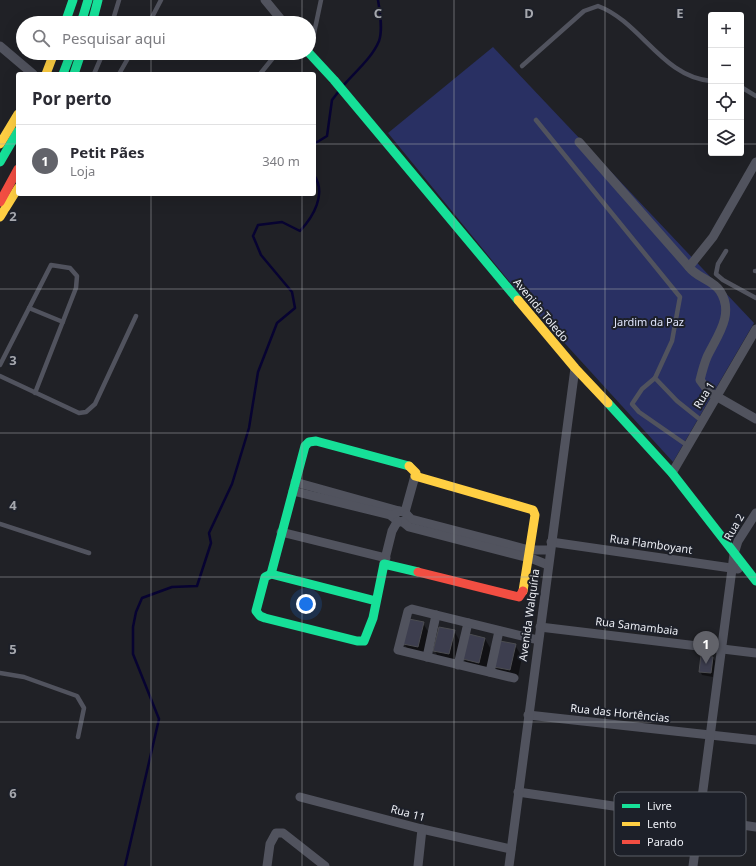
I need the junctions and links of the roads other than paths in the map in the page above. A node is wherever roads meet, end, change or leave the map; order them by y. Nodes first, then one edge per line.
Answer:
1 (65, 0) edge
2 (73, 0) edge
3 (88, 0) edge
4 (98, 0) edge
5 (119, 0) edge
6 (161, 0) edge
7 (265, 0) edge
8 (321, 0) edge
9 (60, 16) edge
10 (67, 16) edge
11 (83, 16) edge
12 (94, 16) edge
13 (114, 16) edge
14 (153, 16) edge
15 (278, 16) edge
16 (316, 24) edge
17 (0, 46) edge
18 (16, 60) edge
19 (16, 60) edge
20 (43, 60) edge
21 (51, 60) edge
22 (68, 60) edge
23 (79, 60) edge
24 (100, 60) edge
25 (127, 60) edge
26 (271, 60) edge
27 (315, 60) edge
28 (522, 66) dead end
29 (31, 72) edge
30 (39, 72) edge
31 (47, 72) edge
32 (64, 72) edge
33 (75, 72) edge
34 (95, 72) edge
35 (120, 72) edge
36 (262, 72) edge
37 (708, 80) edge
38 (744, 89) edge
39 (756, 96) edge
40 (16, 117) edge
41 (536, 120) dead end
42 (16, 128) edge
43 (16, 134) edge
44 (578, 142) dead end
45 (0, 144) edge
46 (0, 153) edge
47 (0, 162) edge
48 (756, 162) edge
49 (16, 173) edge
50 (16, 183) edge
51 (16, 191) edge
52 (1, 200) edge
53 (0, 217) edge
54 (726, 251) dead end
55 (689, 267) junction
56 (756, 298) edge
57 (29, 308) junction
58 (136, 316) dead end
59 (63, 322) junction
60 (756, 329) edge
61 (0, 365) edge
62 (574, 368) junction
63 (0, 376) edge
64 (655, 378) junction
65 (35, 392) junction
66 (718, 397) junction
67 (756, 419) edge
68 (702, 422) junction
69 (688, 446) junction
70 (672, 473) junction
71 (415, 476) junction
72 (294, 487) junction
73 (756, 513) edge
74 (401, 517) junction
75 (0, 524) edge
76 (281, 532) junction
77 (551, 546) junction
78 (90, 553) dead end
79 (528, 554) junction
80 (734, 554) junction
81 (385, 561) junction
82 (548, 565) junction
83 (733, 568) junction
84 (748, 570) junction
85 (271, 574) junction
86 (756, 581) edge
87 (376, 600) junction
88 (436, 615) junction
89 (468, 623) junction
90 (540, 627) junction
91 (499, 631) junction
92 (538, 640) junction
93 (721, 648) junction
94 (756, 653) edge
95 (427, 657) junction
96 (458, 665) junction
97 (490, 672) junction
98 (0, 673) edge
99 (514, 678) dead end
100 (528, 715) junction
101 (710, 735) junction
102 (78, 737) dead end
103 (756, 740) edge
104 (518, 792) junction
105 (703, 792) edge
106 (300, 797) dead end
107 (614, 806) edge
108 (746, 825) edge
109 (756, 827) edge
110 (422, 829) junction
111 (511, 850) junction
112 (694, 856) edge
113 (267, 866) edge
114 (325, 866) edge
115 (418, 866) edge
116 (509, 866) edge
117 (693, 866) edge

1 - 9 main road
2 - 10 main road
3 - 11 main road
4 - 12 main road
5 - 13 lane
6 - 14 lane
7 - 15 street
8 - 16 lane
17 - 19 street
18 - 29 street
20 - 30 main road
21 - 31 main road
22 - 32 main road
23 - 33 main road
24 - 34 lane
25 - 35 lane
26 - 36 lane
27 - 62 main road, Avenida Toledo
28 - 37 lane
38 - 39 lane
40 - 45 main road
41 - 64 lane
42 - 46 main road
43 - 47 main road
44 - 55 street
48 - 55 street
49 - 52 main road
50 - 52 main road
51 - 53 main road
54 - 56 lane
55 - 66 street
57 - 59 lane
57 - 59 lane
57 - 61 lane
58 - 65 lane
59 - 65 lane
60 - 66 street, Rua 1
62 - 70 main road, Avenida Toledo
62 - 77 street, Avenida Walquíria
63 - 65 lane
64 - 68 lane
64 - 69 lane
66 - 67 street
66 - 68 street, Rua 1
68 - 69 street, Rua 1
69 - 70 street, Rua 1
70 - 80 main road, Avenida Toledo
71 - 72 main road
71 - 74 street
71 - 79 main road
72 - 74 street
72 - 76 main road
73 - 80 street, Rua 2
74 - 79 street
74 - 81 street
75 - 78 lane
76 - 81 street
76 - 85 main road
77 - 79 street, Rua Flamboyant
77 - 82 street, Avenida Walquíria
77 - 83 street, Rua Flamboyant
79 - 81 main road
79 - 82 street
80 - 83 street, Rua 2
80 - 84 main road, Avenida Toledo
81 - 87 main road
82 - 90 street, Avenida Walquíria
83 - 84 street, Rua Flamboyant
83 - 93 street, Rua 2
84 - 86 main road, Avenida Toledo
85 - 87 main road
85 - 87 main road
88 - 89 street
88 - 95 street
88 - 95 street
89 - 91 street
89 - 96 street
90 - 92 street, Avenida Walquíria
90 - 93 street, Rua Samambaia
91 - 92 street
91 - 97 street
92 - 100 street, Avenida Walquíria
93 - 94 street, Rua Samambaia
93 - 101 street, Rua 2
95 - 96 street
96 - 97 street
97 - 99 street
98 - 102 lane
100 - 101 street, Rua das Hortências
100 - 104 street, Avenida Walquíria
101 - 103 street, Rua das Hortências
101 - 105 street, Rua 2
104 - 107 street
104 - 111 street, Avenida Walquíria
106 - 110 street, Rua 11
108 - 109 street
110 - 111 street, Rua 11
110 - 115 street
111 - 116 street, Avenida Walquíria
112 - 117 street, Rua 2
113 - 114 street

